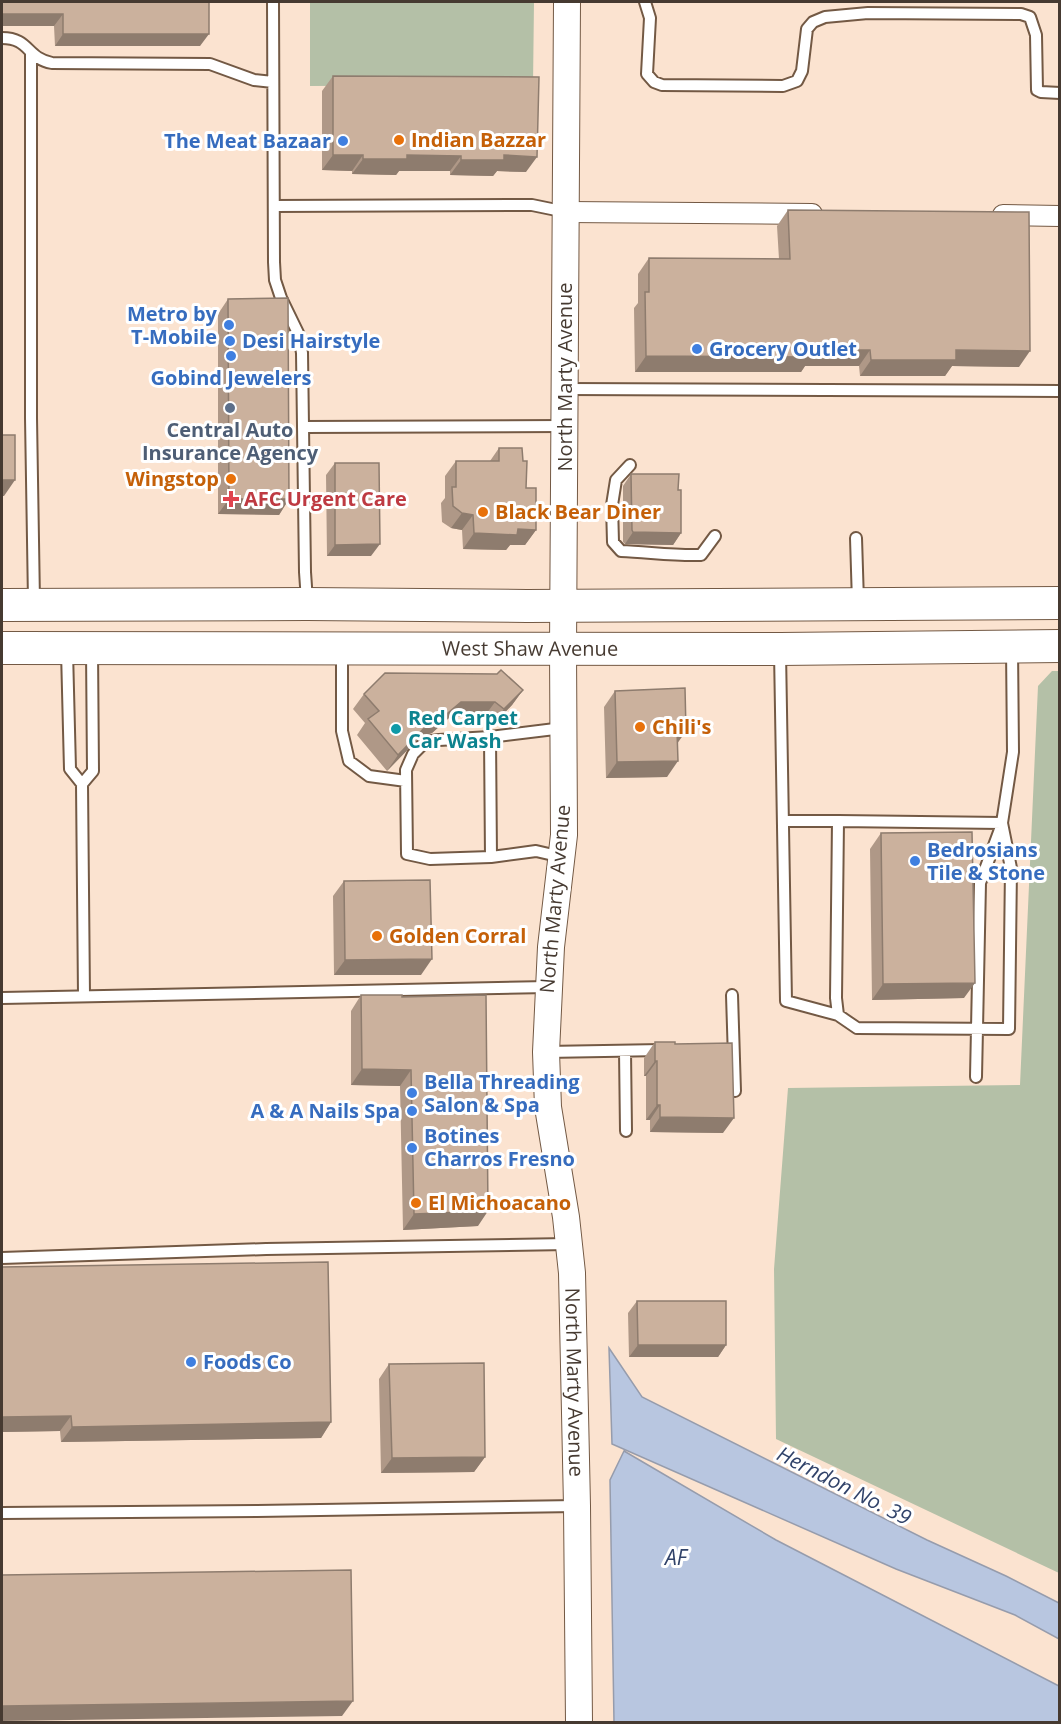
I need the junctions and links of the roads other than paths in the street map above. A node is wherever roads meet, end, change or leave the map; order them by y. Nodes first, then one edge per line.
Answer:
1 (273, 2) edge
2 (567, 2) edge
3 (645, 2) edge
4 (2, 38) edge
5 (31, 52) junction
6 (273, 82) junction
7 (1059, 93) edge
8 (274, 206) junction
9 (566, 212) junction
10 (833, 214) edge
11 (988, 215) edge
12 (1059, 216) edge
13 (565, 389) junction
14 (1059, 391) edge
15 (564, 426) junction
16 (303, 427) junction
17 (630, 465) dead end
18 (715, 536) dead end
19 (856, 538) dead end
20 (1059, 603) edge
21 (307, 604) junction
22 (2, 605) edge
23 (34, 605) junction
24 (858, 605) junction
25 (564, 606) junction
26 (1059, 625) edge
27 (2, 626) edge
28 (1012, 646) junction
29 (1059, 646) edge
30 (2, 648) edge
31 (79, 648) junction
32 (342, 649) junction
33 (563, 649) junction
34 (780, 649) junction
35 (563, 728) junction
36 (490, 737) junction
37 (406, 781) junction
38 (82, 784) junction
39 (838, 820) junction
40 (783, 821) junction
41 (1002, 823) junction
42 (491, 857) junction
43 (562, 857) junction
44 (548, 987) junction
45 (84, 996) junction
46 (732, 996) dead end
47 (2, 998) edge
48 (838, 1015) junction
49 (977, 1029) junction
50 (669, 1050) edge
51 (625, 1051) junction
52 (546, 1052) junction
53 (976, 1077) dead end
54 (735, 1090) edge
55 (626, 1131) dead end
56 (569, 1244) junction
57 (2, 1258) edge
58 (577, 1506) junction
59 (2, 1513) edge
60 (579, 1722) edge

1 - 6 lane
2 - 9 street, North Marty Avenue
3 - 7 lane
4 - 5 lane
5 - 6 lane
5 - 23 lane
6 - 8 lane
8 - 9 lane
8 - 16 lane
9 - 10 street
9 - 13 street, North Marty Avenue
11 - 12 street
13 - 14 lane
13 - 15 street, North Marty Avenue
15 - 16 lane
15 - 25 street, North Marty Avenue
16 - 21 lane
17 - 18 lane
19 - 24 lane
20 - 24 main road
21 - 23 main road
21 - 25 main road
21 - 31 main road
22 - 23 main road
23 - 27 main road
24 - 25 main road
25 - 33 street, North Marty Avenue
26 - 28 main road
28 - 29 main road, West Shaw Avenue
28 - 34 main road, West Shaw Avenue
28 - 41 lane
30 - 31 main road, West Shaw Avenue
31 - 32 main road, West Shaw Avenue
31 - 38 lane
31 - 38 lane
32 - 33 main road, West Shaw Avenue
32 - 37 lane
33 - 34 main road, West Shaw Avenue
33 - 35 street, North Marty Avenue
34 - 40 lane
35 - 36 lane
35 - 43 street, North Marty Avenue
36 - 37 lane
36 - 42 lane
37 - 42 lane
38 - 45 lane
39 - 40 lane
39 - 41 lane
39 - 48 lane
40 - 48 lane
41 - 49 lane
41 - 49 lane
42 - 43 lane
43 - 44 street, North Marty Avenue
44 - 45 lane
44 - 52 street, North Marty Avenue
45 - 47 lane
46 - 54 lane
48 - 49 lane
49 - 53 lane
50 - 51 lane
51 - 52 lane
51 - 55 lane
52 - 56 street, North Marty Avenue
56 - 57 lane
56 - 58 street, North Marty Avenue
58 - 59 lane
58 - 60 street, North Marty Avenue

